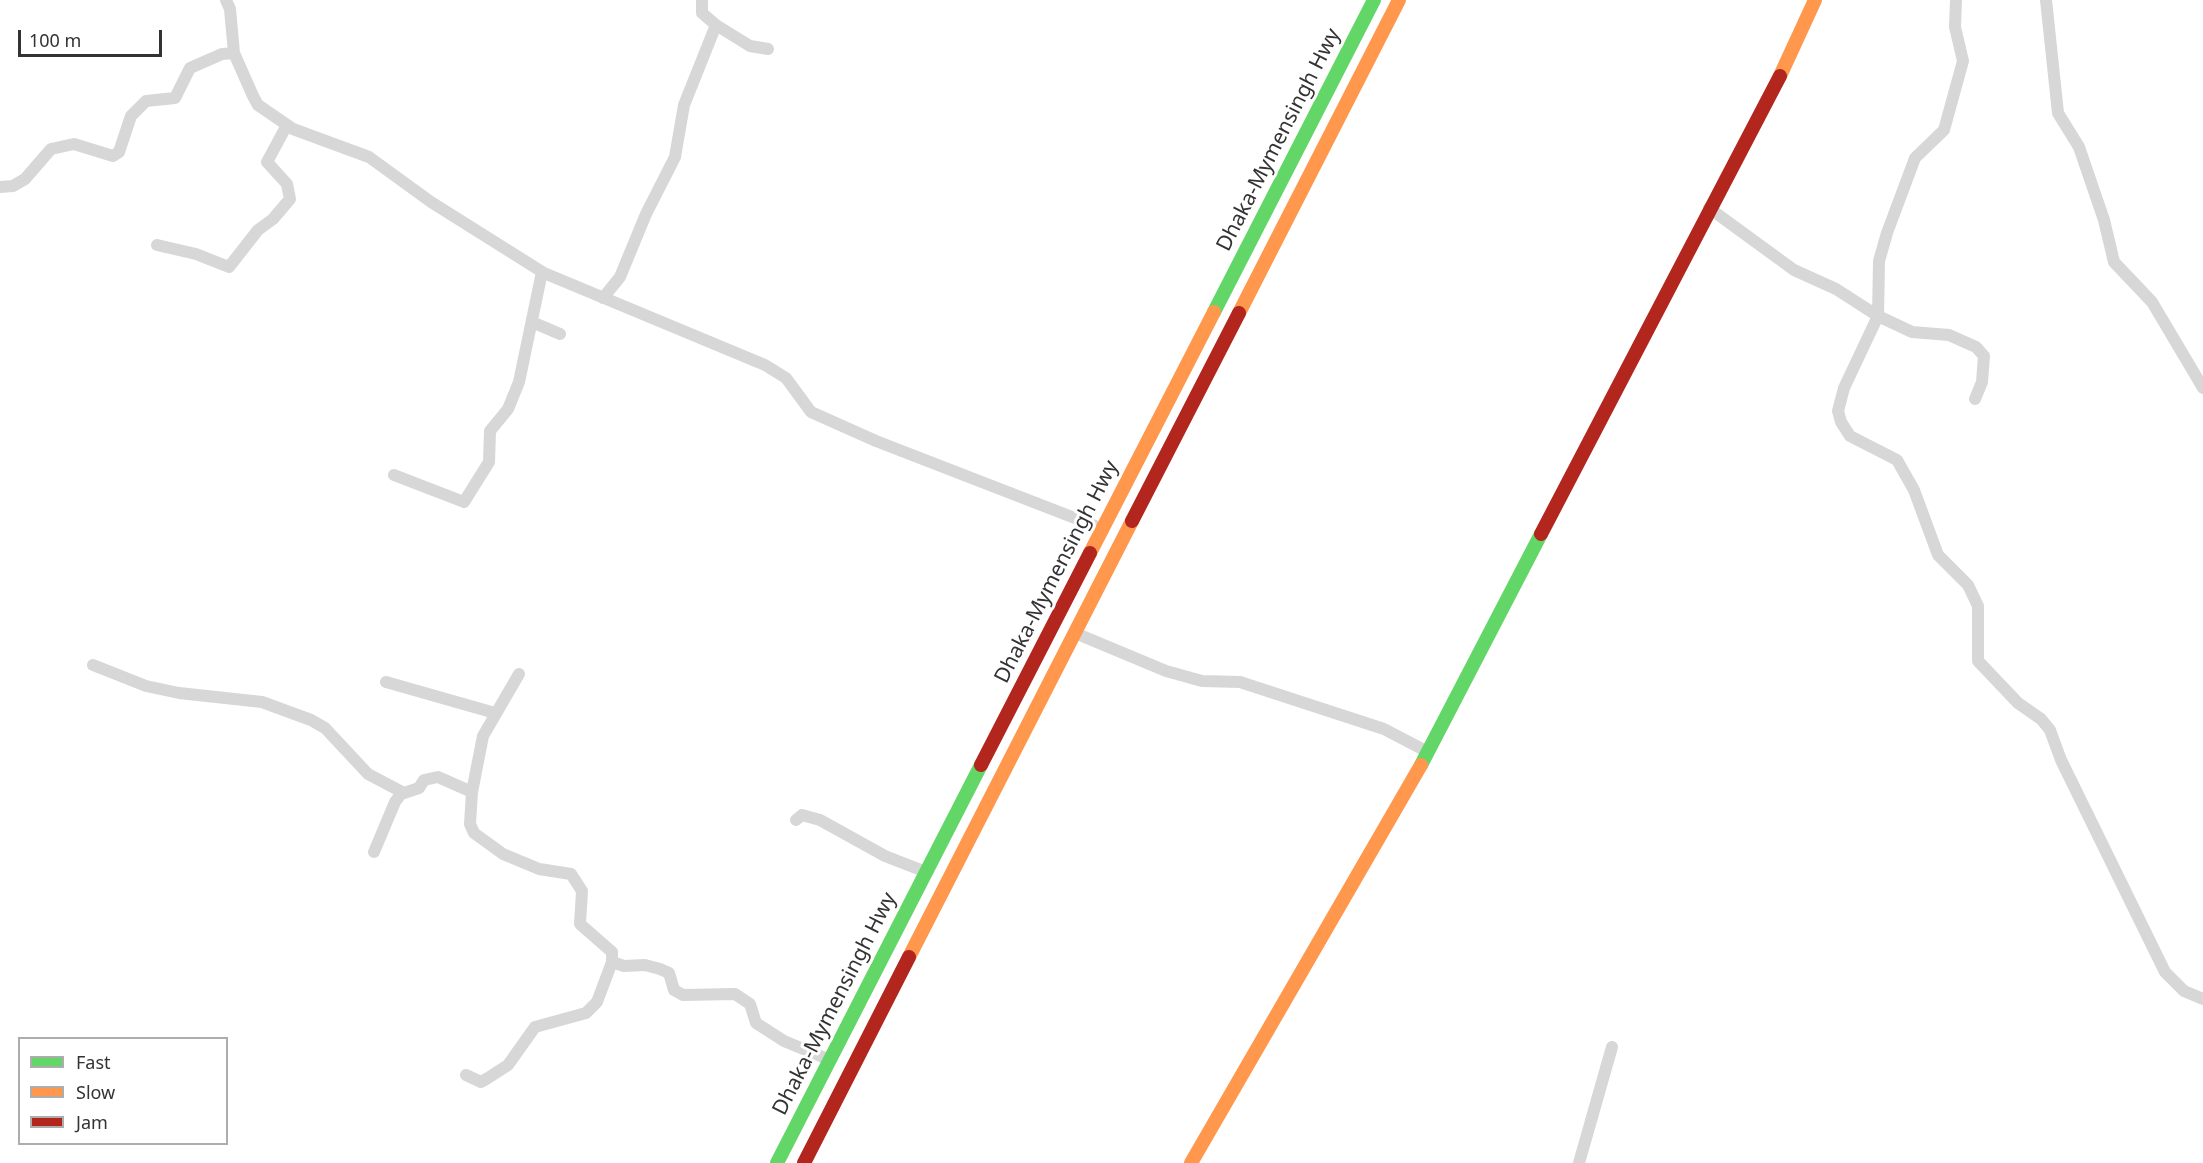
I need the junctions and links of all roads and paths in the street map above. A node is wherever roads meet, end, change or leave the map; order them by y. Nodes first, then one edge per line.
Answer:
1 (226, 0) edge
2 (1374, 0) edge
3 (1399, 0) edge
4 (1815, 0) edge
5 (1956, 0) edge
6 (2046, 0) edge
7 (702, 2) dead end
8 (716, 25) junction
9 (768, 49) dead end
10 (234, 53) junction
11 (287, 125) junction
12 (0, 187) edge
13 (1709, 208) junction
14 (158, 245) dead end
15 (542, 272) junction
16 (603, 298) junction
17 (1878, 316) junction
18 (532, 322) junction
19 (561, 334) dead end
20 (2203, 388) edge
21 (1975, 399) dead end
22 (394, 475) dead end
23 (1103, 529) junction
24 (1075, 633) junction
25 (93, 665) dead end
26 (519, 674) dead end
27 (386, 681) dead end
28 (495, 713) junction
29 (1428, 752) junction
30 (472, 792) junction
31 (405, 793) junction
32 (796, 820) dead end
33 (374, 852) dead end
34 (926, 872) junction
35 (612, 962) junction
36 (2203, 999) edge
37 (1612, 1047) dead end
38 (830, 1060) junction
39 (466, 1076) dead end
40 (808, 1161) edge
41 (777, 1163) edge
42 (1191, 1163) edge
43 (1579, 1163) edge

1 - 10 street
2 - 23 main road, Dhaka-Mymensingh Hwy
3 - 24 main road, Dhaka-Mymensingh Hwy
4 - 13 main road
5 - 17 street
6 - 20 street
7 - 8 street
8 - 9 street
8 - 16 street
10 - 11 street
10 - 12 street
11 - 14 street
11 - 15 street
13 - 17 street
13 - 29 main road
15 - 16 street
15 - 18 street
16 - 23 street
17 - 21 street
17 - 36 street
18 - 19 street
18 - 22 street
23 - 34 main road, Dhaka-Mymensingh Hwy
24 - 29 street
24 - 40 main road, Dhaka-Mymensingh Hwy
25 - 31 street
26 - 28 street
27 - 28 street
28 - 30 street
29 - 42 main road
30 - 31 street
30 - 35 street
31 - 33 street
32 - 34 street
34 - 38 main road, Dhaka-Mymensingh Hwy
35 - 38 street
35 - 39 street
37 - 43 street
38 - 41 main road, Dhaka-Mymensingh Hwy

